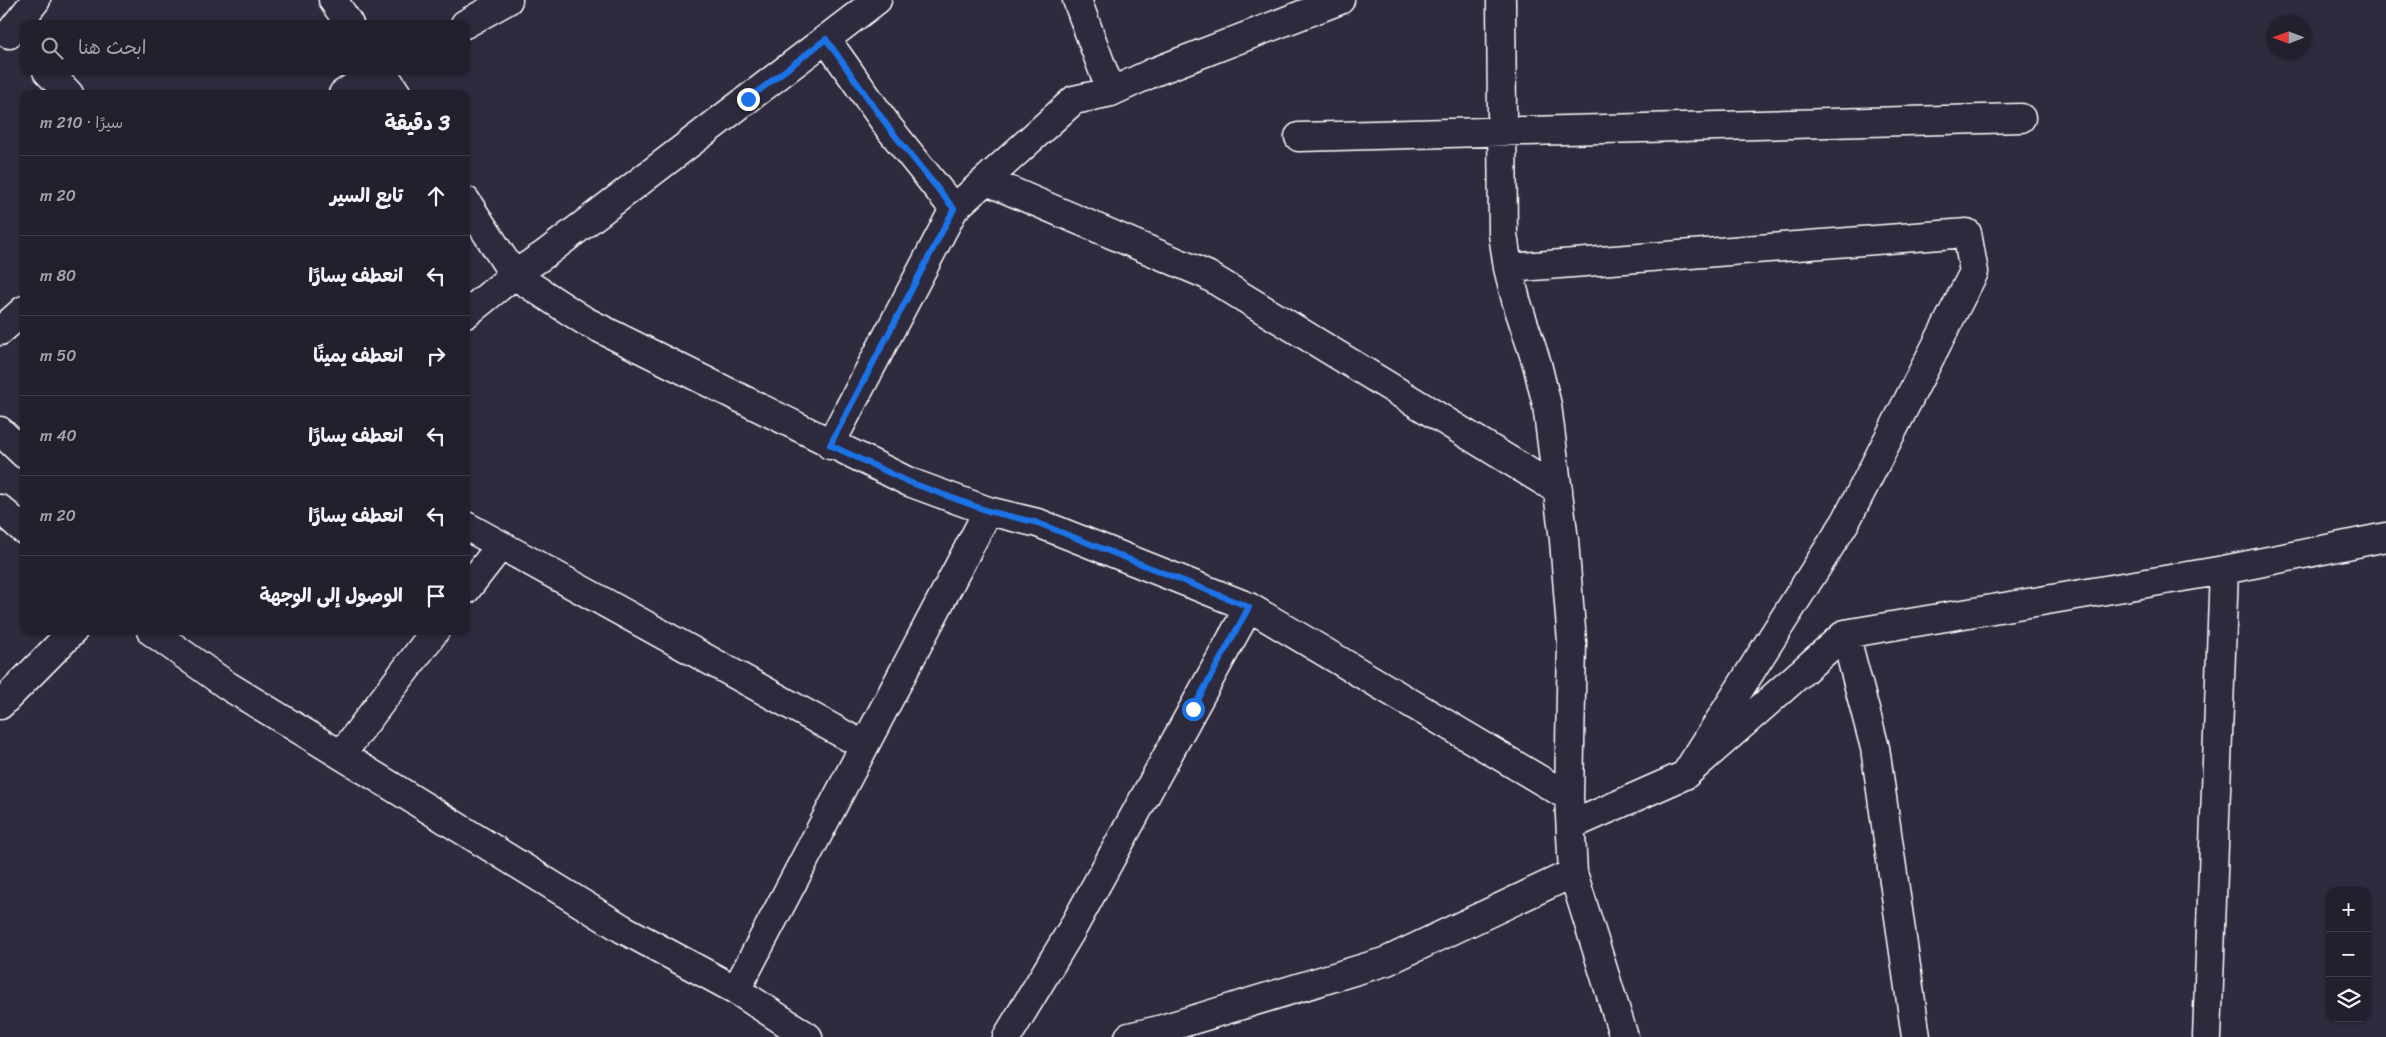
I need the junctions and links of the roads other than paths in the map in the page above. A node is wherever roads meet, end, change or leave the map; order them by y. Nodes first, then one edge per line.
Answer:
1 (36, 0) edge
2 (333, 0) edge
3 (508, 0) edge
4 (877, 0) edge
5 (1077, 0) edge
6 (1340, 0) edge
7 (1501, 0) edge
8 (22, 20) edge
9 (346, 20) edge
10 (470, 21) edge
11 (20, 22) edge
12 (11, 35) edge
13 (826, 39) junction
14 (51, 75) edge
15 (374, 75) edge
16 (383, 75) edge
17 (66, 90) edge
18 (349, 90) edge
19 (393, 90) edge
20 (1112, 92) junction
21 (2021, 118) dead end
22 (1502, 131) junction
23 (1299, 137) dead end
24 (987, 181) junction
25 (470, 207) edge
26 (954, 209) junction
27 (1508, 268) junction
28 (514, 275) junction
29 (470, 311) edge
30 (20, 314) edge
31 (0, 331) edge
32 (0, 430) edge
33 (830, 445) junction
34 (20, 450) edge
35 (1558, 490) junction
36 (0, 509) edge
37 (988, 511) junction
38 (20, 526) edge
39 (470, 528) edge
40 (2386, 537) edge
41 (500, 545) junction
42 (2224, 570) junction
43 (470, 585) edge
44 (1249, 607) junction
45 (1845, 634) junction
46 (69, 635) edge
47 (157, 635) edge
48 (432, 635) edge
49 (0, 705) edge
50 (863, 745) junction
51 (342, 756) junction
52 (1685, 775) junction
53 (1569, 797) junction
54 (1572, 825) junction
55 (1573, 873) junction
56 (736, 990) junction
57 (1161, 1034) edge
58 (808, 1037) edge
59 (1007, 1037) edge
60 (1129, 1037) edge
61 (1624, 1037) edge
62 (1916, 1037) edge
63 (2207, 1037) edge

1 - 8 street
2 - 9 street
3 - 10 street
4 - 13 street
5 - 20 street
6 - 20 street
7 - 22 street
11 - 12 street
13 - 26 street
13 - 28 street
14 - 17 street
15 - 18 street
16 - 19 street
20 - 24 street
21 - 22 street
22 - 23 street
22 - 27 street
24 - 26 street
24 - 35 street
25 - 28 street
26 - 33 street
27 - 35 street
27 - 52 street
28 - 29 street
28 - 33 street
30 - 31 street
32 - 34 street
33 - 37 street
35 - 53 street
36 - 38 street
37 - 44 street
37 - 50 street
39 - 41 street
40 - 42 street
41 - 43 street
41 - 50 street
42 - 45 street
42 - 63 street
44 - 53 street
44 - 59 street
45 - 52 street
45 - 62 street
46 - 49 street
47 - 51 street
48 - 51 street
50 - 56 street
51 - 56 street
52 - 54 street
53 - 54 street
54 - 55 street
55 - 57 street
55 - 61 street
56 - 58 street
57 - 60 street

